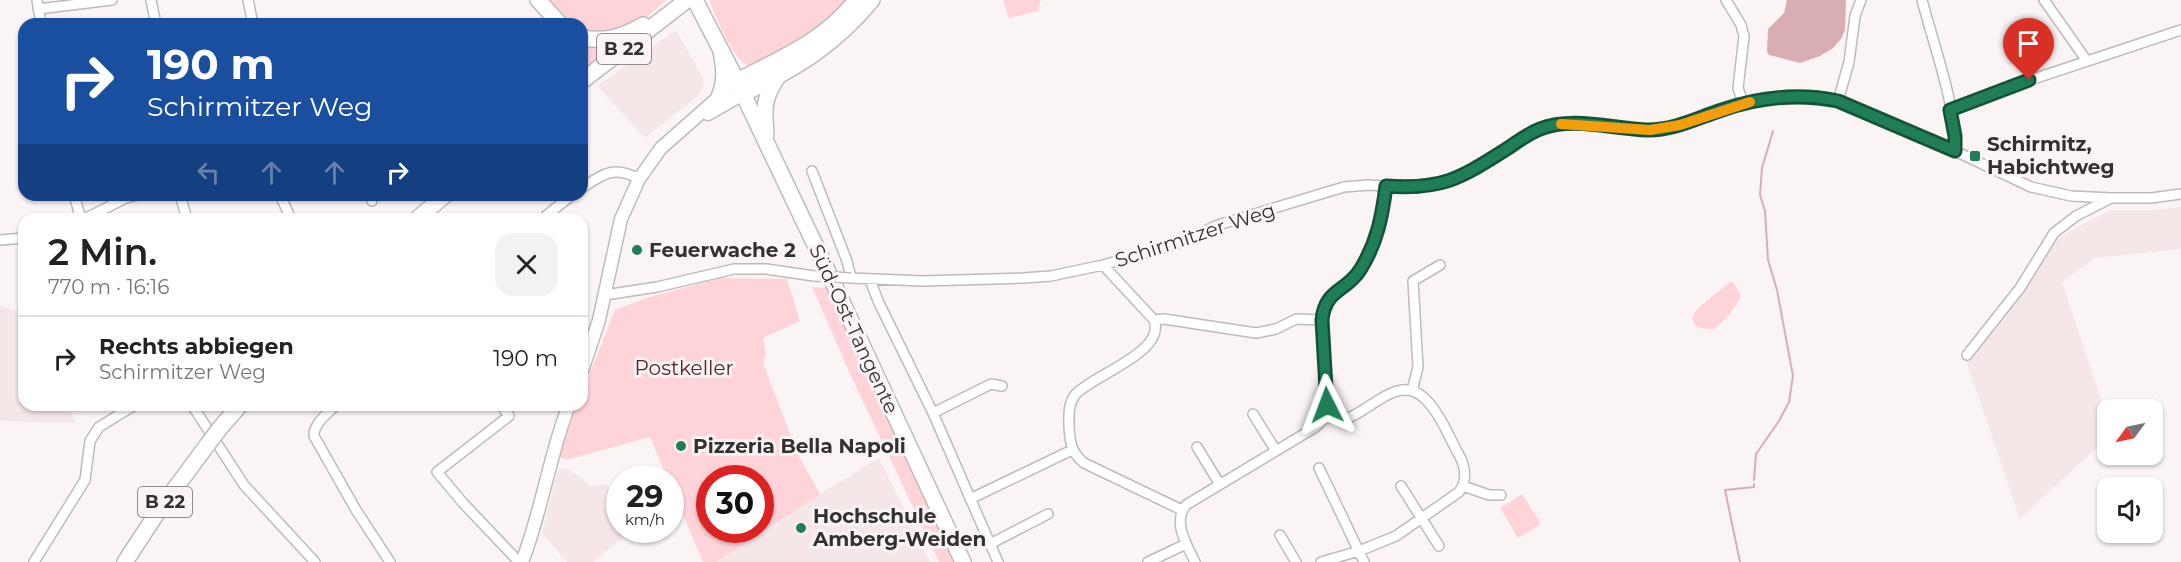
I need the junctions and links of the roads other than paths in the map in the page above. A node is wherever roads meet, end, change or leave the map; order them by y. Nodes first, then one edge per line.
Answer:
1 (112, 0) edge
2 (151, 0) edge
3 (248, 0) edge
4 (537, 0) edge
5 (695, 0) edge
6 (856, 0) edge
7 (872, 0) edge
8 (1726, 0) edge
9 (1861, 0) edge
10 (1922, 0) edge
11 (2043, 0) edge
12 (38, 4) edge
13 (676, 9) edge
14 (155, 18) edge
15 (252, 18) edge
16 (547, 18) edge
17 (554, 18) edge
18 (2181, 30) edge
19 (588, 39) edge
20 (718, 44) junction
21 (2087, 61) junction
22 (588, 76) edge
23 (778, 77) junction
24 (740, 88) junction
25 (716, 99) junction
26 (1838, 101) junction
27 (1743, 103) junction
28 (1950, 110) junction
29 (681, 129) junction
30 (766, 143) junction
31 (1955, 151) junction
32 (812, 171) dead end
33 (639, 179) junction
34 (588, 184) edge
35 (1386, 186) junction
36 (2181, 194) edge
37 (2111, 198) junction
38 (120, 201) edge
39 (438, 201) edge
40 (564, 201) edge
41 (95, 213) edge
42 (424, 213) edge
43 (550, 213) edge
44 (18, 238) edge
45 (0, 240) edge
46 (1103, 265) junction
47 (1440, 265) dead end
48 (851, 279) junction
49 (870, 280) junction
50 (605, 295) junction
51 (1154, 320) junction
52 (1322, 320) junction
53 (588, 354) edge
54 (1967, 355) dead end
55 (1002, 386) dead end
56 (1412, 391) junction
57 (123, 411) edge
58 (196, 411) edge
59 (235, 411) edge
60 (330, 411) edge
61 (505, 411) edge
62 (567, 411) edge
63 (933, 413) junction
64 (1253, 414) dead end
65 (1325, 416) junction
66 (1197, 447) dead end
67 (1072, 450) junction
68 (1276, 451) junction
69 (1319, 468) dead end
70 (1219, 483) junction
71 (1401, 486) dead end
72 (1463, 486) junction
73 (1501, 495) dead end
74 (970, 499) junction
75 (1182, 510) junction
76 (1048, 514) dead end
77 (1421, 519) junction
78 (1280, 535) dead end
79 (990, 544) junction
80 (1186, 544) junction
81 (1439, 546) dead end
82 (1359, 551) junction
83 (34, 562) edge
84 (125, 562) edge
85 (315, 562) edge
86 (390, 562) edge
87 (521, 562) edge
88 (963, 562) edge
89 (998, 562) edge
90 (1148, 562) edge
91 (1195, 562) edge
92 (1296, 562) edge
93 (1321, 562) edge
94 (1364, 562) edge

1 - 12 street
2 - 14 street
3 - 15 street
4 - 16 main road
4 - 17 main road
5 - 20 main road, Süd-Ost-Tangente
6 - 24 main road
7 - 23 main road
8 - 27 street
9 - 26 street
10 - 28 street
11 - 21 street
13 - 19 main road, B 22
13 - 22 main road, B 22
18 - 21 street
20 - 24 main road, Süd-Ost-Tangente
20 - 25 street
21 - 28 street
23 - 24 main road
23 - 30 main road
24 - 25 street
24 - 29 street
24 - 30 main road, Süd-Ost-Tangente
25 - 29 street
26 - 27 street
26 - 31 street
27 - 35 street, Schirmitzer Weg
28 - 31 street
29 - 33 street
30 - 88 main road, Süd-Ost-Tangente
31 - 37 street
32 - 48 street
33 - 34 street
33 - 50 street
35 - 46 street, Schirmitzer Weg
35 - 52 street
36 - 37 street
37 - 54 street
38 - 41 street
39 - 42 main road
40 - 43 street
44 - 45 street
46 - 49 street, Schirmitzer Weg
46 - 51 street
47 - 56 street
48 - 49 street, Schirmitzer Weg
48 - 50 street, Schirmitzer Weg, bridge
49 - 63 street
50 - 53 street
51 - 52 street
51 - 67 street
52 - 65 street
55 - 63 street
56 - 65 street
56 - 72 street
57 - 83 street
58 - 85 street
59 - 84 main road, B 22, bridge
60 - 86 street
61 - 87 street
62 - 87 street
63 - 74 street
64 - 68 street
65 - 68 street
66 - 70 street
67 - 74 street
67 - 75 street
68 - 70 street
69 - 82 street
70 - 75 street
71 - 77 street
72 - 73 street
72 - 77 street
74 - 79 street
75 - 80 street
76 - 79 street
77 - 81 street
77 - 82 street
78 - 92 street
79 - 89 street
80 - 90 street
80 - 91 street
82 - 93 street
82 - 94 street

